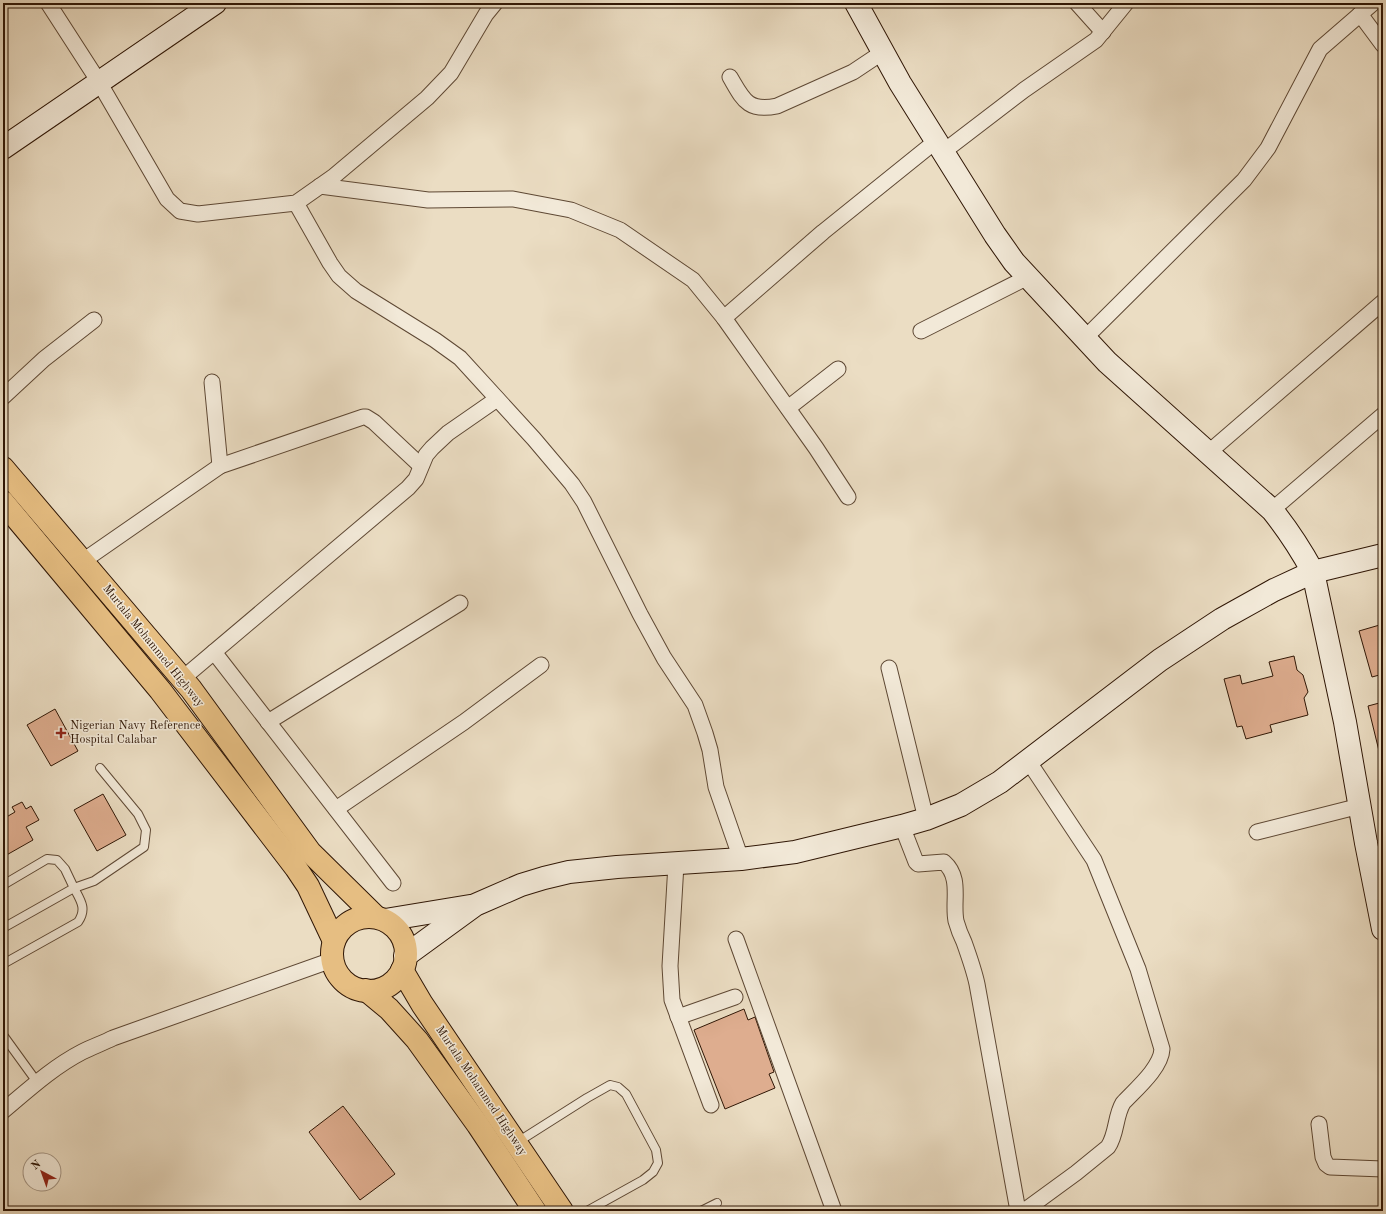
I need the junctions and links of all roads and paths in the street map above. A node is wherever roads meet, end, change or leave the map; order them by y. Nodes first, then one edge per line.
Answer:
1 (48, 3) edge
2 (215, 3) edge
3 (495, 3) edge
4 (856, 3) edge
5 (1076, 3) edge
6 (1126, 3) edge
7 (1373, 3) edge
8 (1360, 14) junction
9 (1103, 32) junction
10 (1383, 45) edge
11 (883, 52) junction
12 (730, 77) dead end
13 (99, 82) junction
14 (940, 146) junction
15 (3, 148) edge
16 (320, 186) junction
17 (296, 203) junction
18 (1028, 276) junction
19 (1383, 302) edge
20 (724, 318) junction
21 (94, 320) dead end
22 (921, 331) dead end
23 (1085, 338) junction
24 (838, 369) dead end
25 (212, 382) dead end
26 (3, 396) edge
27 (498, 399) junction
28 (788, 408) junction
29 (1383, 415) edge
30 (1208, 453) junction
31 (220, 466) junction
32 (421, 466) junction
33 (3, 468) edge
34 (848, 497) dead end
35 (3, 502) edge
36 (1272, 510) junction
37 (1383, 555) edge
38 (83, 561) junction
39 (1313, 572) junction
40 (460, 603) dead end
41 (214, 652) junction
42 (541, 665) dead end
43 (889, 668) dead end
44 (182, 678) junction
45 (268, 722) junction
46 (1029, 762) junction
47 (100, 768) dead end
48 (1360, 806) junction
49 (336, 809) junction
50 (926, 819) junction
51 (902, 826) junction
52 (1257, 832) dead end
53 (741, 859) junction
54 (676, 864) junction
55 (393, 883) dead end
56 (3, 885) edge
57 (74, 888) junction
58 (475, 905) junction
59 (380, 919) junction
60 (3, 928) edge
61 (1383, 929) edge
62 (736, 938) dead end
63 (333, 951) junction
64 (404, 963) junction
65 (3, 964) edge
66 (366, 990) junction
67 (736, 997) dead end
68 (678, 1017) junction
69 (3, 1035) edge
70 (38, 1082) junction
71 (711, 1105) dead end
72 (3, 1112) edge
73 (1319, 1124) dead end
74 (516, 1143) junction
75 (1383, 1169) edge
76 (717, 1203) dead end
77 (1025, 1210) edge
78 (534, 1211) edge
79 (562, 1211) edge
80 (587, 1211) edge
81 (701, 1211) edge
82 (834, 1211) edge

1 - 13 street
2 - 13 street
3 - 16 street
4 - 11 street
5 - 9 street
6 - 9 street
7 - 8 street
8 - 10 street
8 - 23 street
9 - 14 street
11 - 12 street
11 - 14 street
13 - 15 street
13 - 17 street
14 - 18 street
14 - 20 street
16 - 17 street
16 - 20 street
17 - 27 street
18 - 22 street
18 - 23 street
19 - 30 street
20 - 28 street
21 - 26 street
23 - 30 street
24 - 28 street
25 - 31 street
27 - 32 street
27 - 53 street
28 - 34 street
29 - 36 street
30 - 36 street
31 - 32 street
31 - 38 street
32 - 41 street
33 - 38 highway, Murtala Mohammed Highway
35 - 63 highway, Murtala Mohammed Highway
36 - 39 street
37 - 39 street
38 - 44 highway, Murtala Mohammed Highway
39 - 46 street
39 - 48 street
40 - 45 street
41 - 44 street
41 - 45 street
42 - 49 street
43 - 50 street
44 - 59 highway, Murtala Mohammed Highway
45 - 49 street
46 - 50 street
46 - 77 street
47 - 57 lane
48 - 52 street
48 - 61 street
49 - 55 street
50 - 51 street
51 - 53 street
51 - 77 street
53 - 54 street
54 - 58 street
54 - 68 street
56 - 57 lane
57 - 60 lane
57 - 65 lane
58 - 59 street
58 - 64 street
59 - 63 highway
59 - 64 highway
62 - 82 street
63 - 66 highway
63 - 70 street
64 - 66 highway
64 - 74 highway, Murtala Mohammed Highway
66 - 78 highway, Murtala Mohammed Highway
67 - 68 street
68 - 71 street
69 - 70 lane
70 - 72 street
73 - 75 street
74 - 79 highway, Murtala Mohammed Highway
74 - 80 lane
76 - 81 lane

